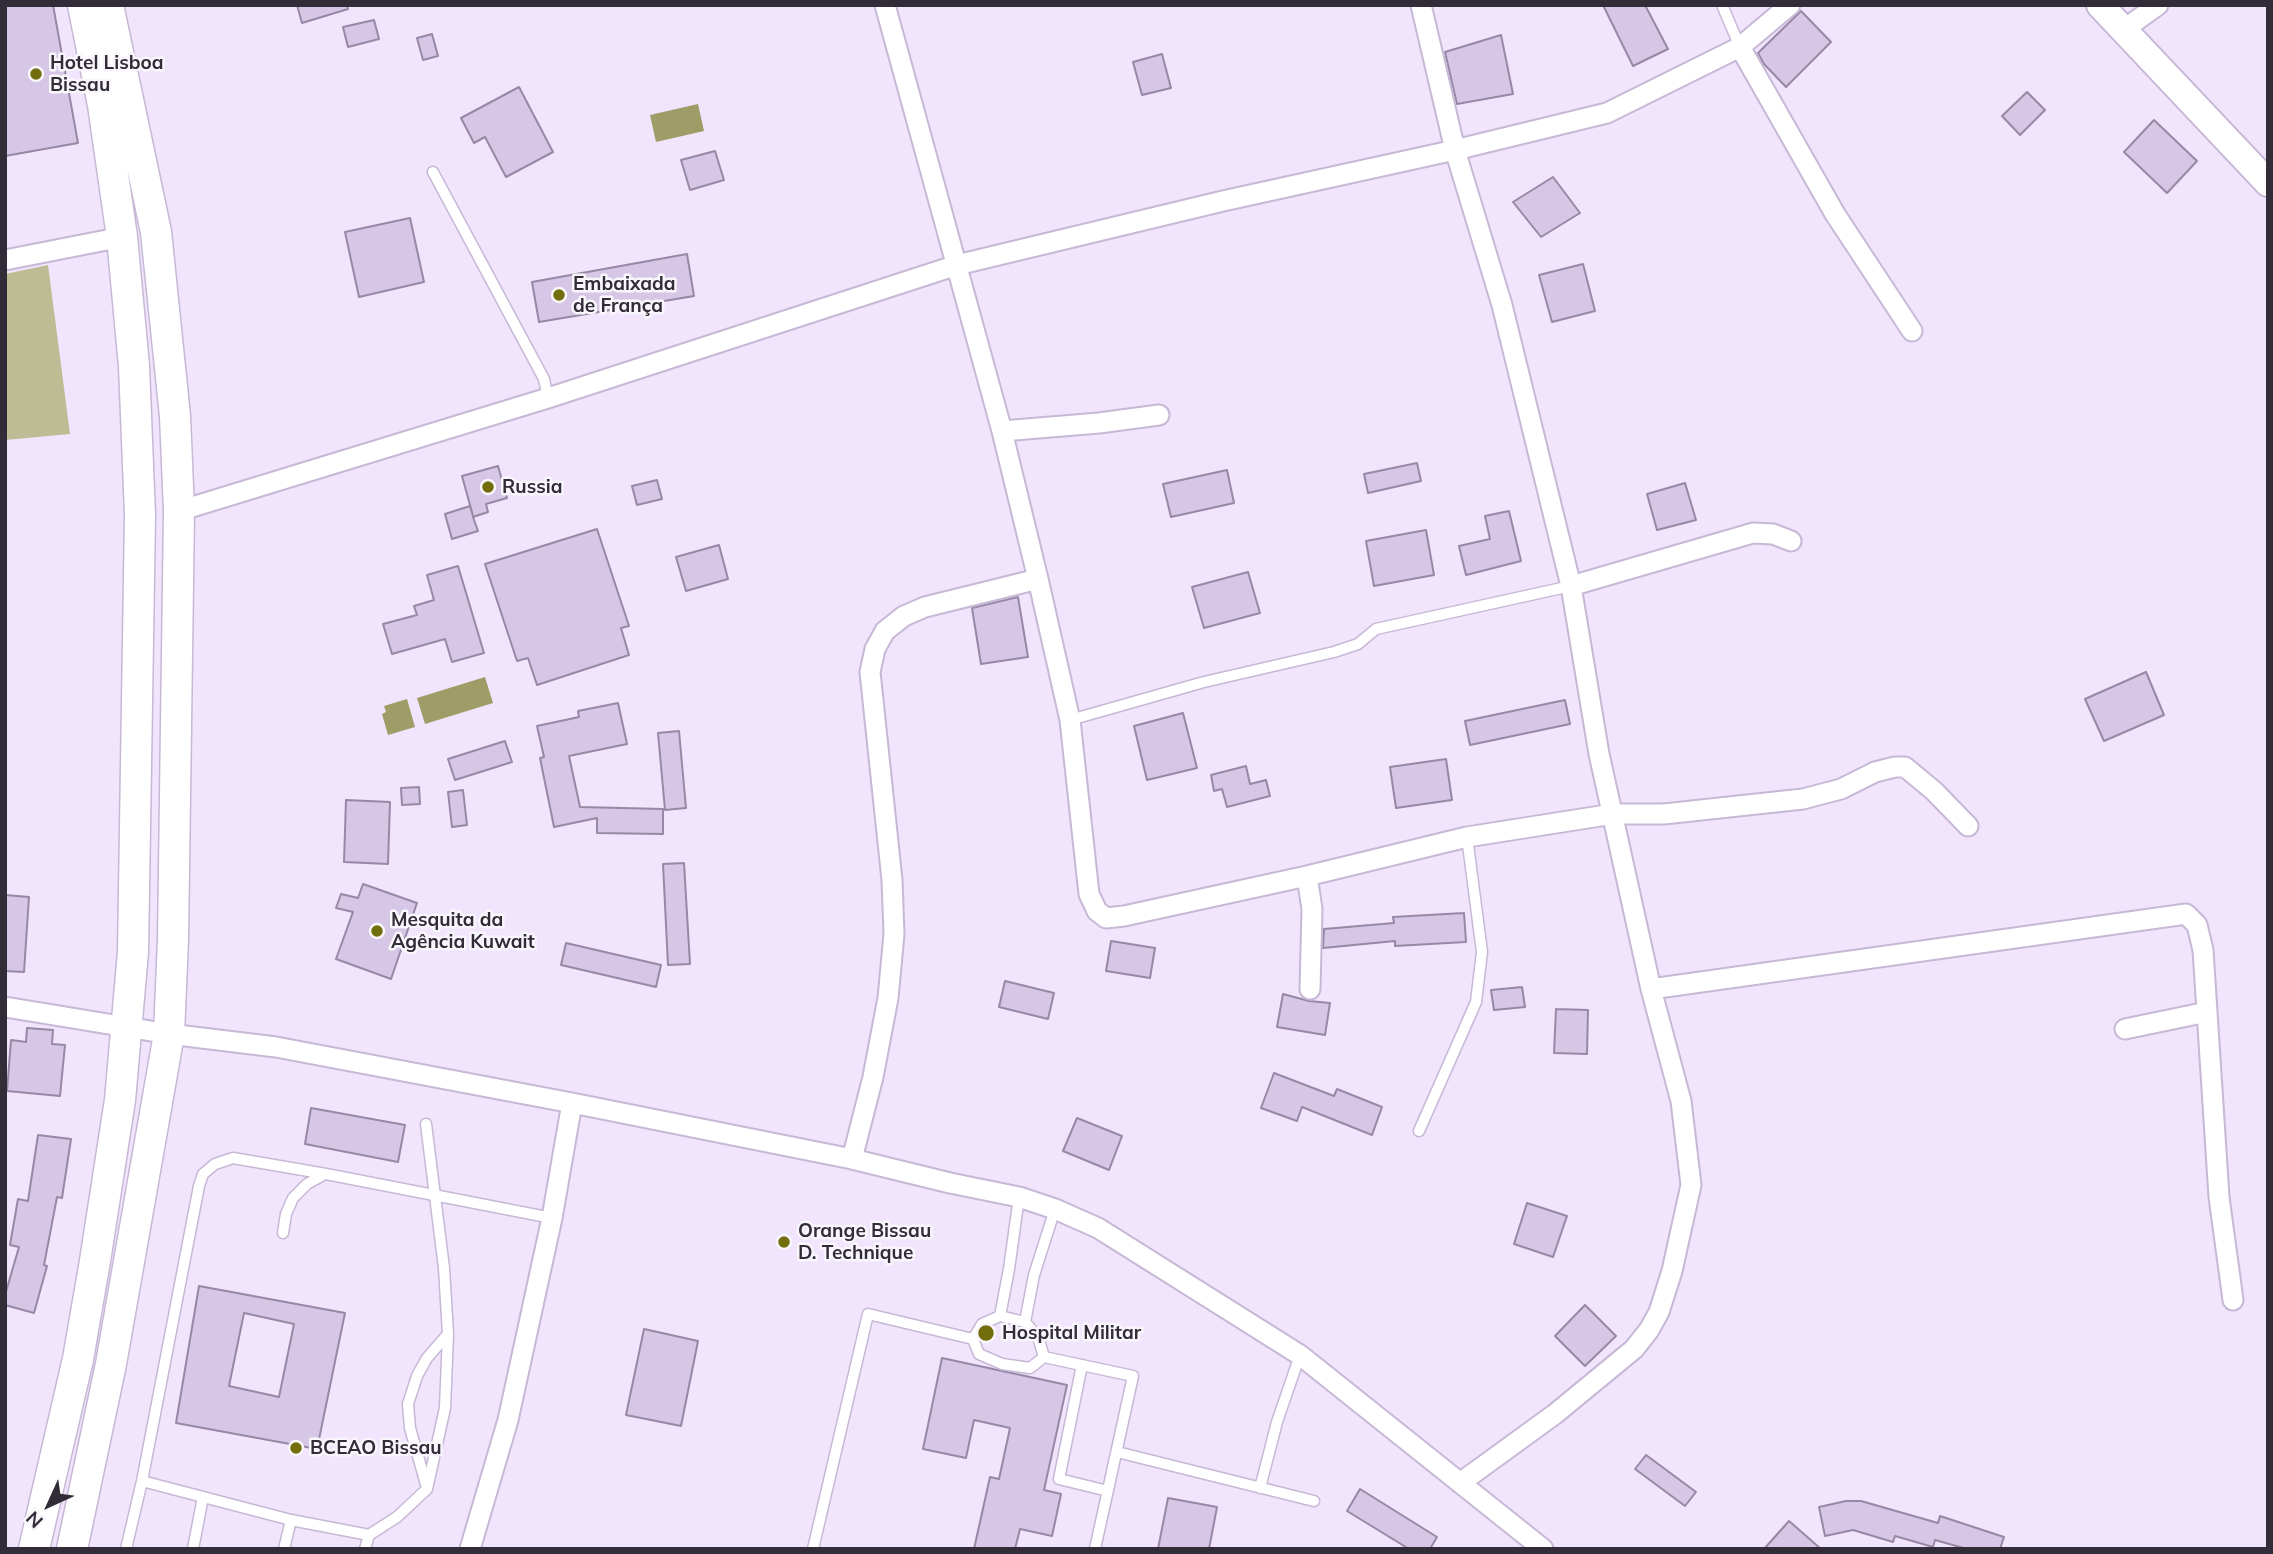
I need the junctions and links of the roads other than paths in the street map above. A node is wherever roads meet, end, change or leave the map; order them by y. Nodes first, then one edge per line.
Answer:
1 (83, 5) edge
2 (108, 5) edge
3 (885, 5) edge
4 (1421, 5) edge
5 (1722, 5) edge
6 (1790, 5) edge
7 (2100, 5) edge
8 (2158, 5) edge
9 (2123, 30) junction
10 (1740, 47) junction
11 (1455, 150) junction
12 (433, 172) dead end
13 (2268, 183) edge
14 (122, 237) junction
15 (5, 260) edge
16 (957, 265) junction
17 (1912, 331) dead end
18 (548, 398) junction
19 (1159, 415) dead end
20 (1002, 431) junction
21 (179, 511) junction
22 (1791, 541) dead end
23 (1038, 579) junction
24 (1571, 586) junction
25 (1070, 720) junction
26 (1613, 814) junction
27 (1968, 826) dead end
28 (1467, 836) junction
29 (1307, 876) junction
30 (1310, 989) dead end
31 (1651, 989) junction
32 (5, 1007) edge
33 (2207, 1012) junction
34 (127, 1026) junction
35 (2125, 1029) dead end
36 (169, 1034) junction
37 (572, 1103) junction
38 (426, 1124) dead end
39 (1419, 1131) dead end
40 (852, 1159) junction
41 (326, 1174) junction
42 (435, 1195) junction
43 (1019, 1197) junction
44 (1055, 1209) junction
45 (552, 1218) junction
46 (283, 1233) dead end
47 (2233, 1300) dead end
48 (1000, 1316) junction
49 (1024, 1322) junction
50 (448, 1334) junction
51 (973, 1339) junction
52 (1300, 1355) junction
53 (1044, 1357) junction
54 (1083, 1365) junction
55 (1117, 1451) junction
56 (142, 1481) junction
57 (1460, 1483) junction
58 (1260, 1488) junction
59 (427, 1489) junction
60 (1108, 1491) junction
61 (203, 1497) junction
62 (1314, 1501) dead end
63 (291, 1520) junction
64 (369, 1535) junction
65 (34, 1549) edge
66 (72, 1549) edge
67 (126, 1549) edge
68 (193, 1549) edge
69 (284, 1549) edge
70 (365, 1549) edge
71 (470, 1549) edge
72 (813, 1549) edge
73 (1095, 1549) edge
74 (1543, 1549) edge

1 - 14 main road
2 - 21 main road
3 - 16 street
4 - 11 street
5 - 10 lane
6 - 10 street
7 - 9 street
8 - 9 street
9 - 13 street
10 - 11 street
10 - 17 street
11 - 16 street
11 - 24 street
12 - 18 lane
14 - 15 street
14 - 34 main road
16 - 18 street
16 - 20 street
18 - 21 street
19 - 20 street
20 - 23 street
21 - 36 main road
22 - 24 street
23 - 25 street
23 - 40 street
24 - 25 lane
24 - 26 street
25 - 29 street
26 - 27 street
26 - 28 street
26 - 31 street
28 - 29 street
28 - 39 lane
29 - 30 street
31 - 33 street
31 - 57 street
32 - 34 street
33 - 35 street
33 - 47 street
34 - 36 street
34 - 65 main road
36 - 37 street
36 - 66 main road
37 - 40 street
37 - 45 street
38 - 42 lane
40 - 43 street
41 - 42 lane
41 - 46 lane
41 - 56 lane
42 - 45 lane
42 - 50 lane
43 - 44 street
43 - 48 lane
44 - 49 lane
44 - 52 street
45 - 71 street
48 - 49 lane
48 - 51 lane
49 - 53 lane
50 - 59 lane
50 - 59 lane
51 - 53 lane
51 - 72 lane
52 - 57 street
52 - 58 lane
53 - 54 lane
54 - 55 lane
54 - 60 lane
55 - 58 lane
55 - 60 lane
56 - 61 lane
56 - 67 lane
57 - 74 street
58 - 62 lane
59 - 64 lane
60 - 73 lane
61 - 63 lane
61 - 68 lane
63 - 64 lane
63 - 69 lane
64 - 70 lane

